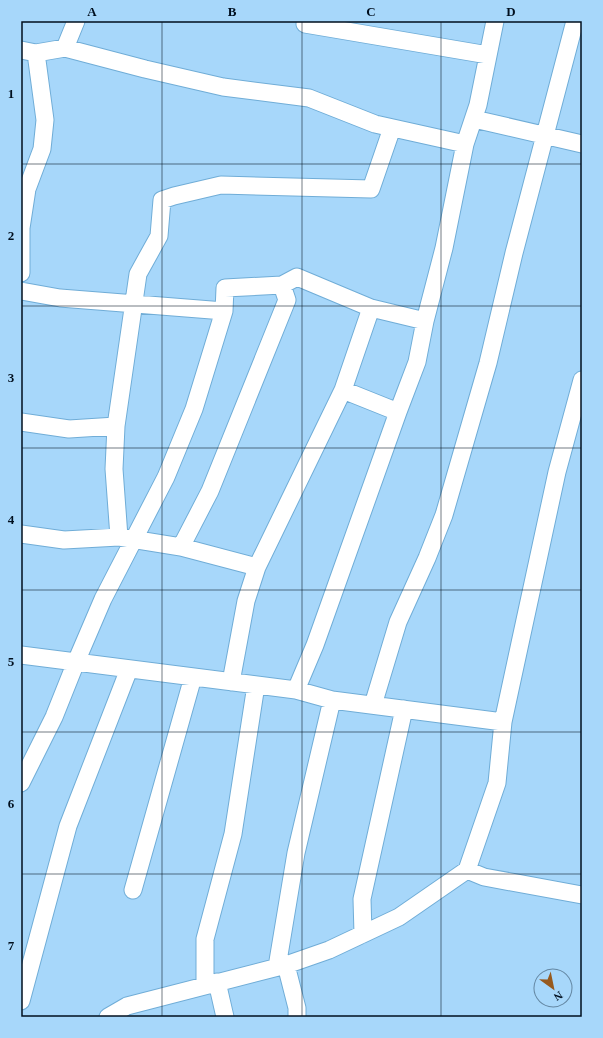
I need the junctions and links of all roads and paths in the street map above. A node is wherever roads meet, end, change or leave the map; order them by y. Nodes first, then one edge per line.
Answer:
1 (76, 21) edge
2 (306, 21) edge
3 (495, 21) edge
4 (575, 21) edge
5 (65, 48) junction
6 (29, 51) edge
7 (488, 55) junction
8 (474, 119) junction
9 (392, 128) junction
10 (545, 136) junction
11 (466, 144) junction
12 (582, 144) edge
13 (21, 273) edge
14 (282, 285) junction
15 (21, 291) edge
16 (133, 303) junction
17 (371, 308) junction
18 (224, 311) junction
19 (425, 321) junction
20 (582, 380) edge
21 (343, 390) junction
22 (398, 412) junction
23 (21, 422) edge
24 (116, 426) junction
25 (21, 534) edge
26 (127, 539) junction
27 (181, 547) junction
28 (257, 567) junction
29 (21, 655) edge
30 (76, 662) junction
31 (129, 669) junction
32 (193, 677) junction
33 (231, 682) junction
34 (256, 685) junction
35 (296, 690) junction
36 (332, 700) junction
37 (373, 704) junction
38 (404, 709) junction
39 (503, 722) junction
40 (21, 783) edge
41 (467, 870) junction
42 (133, 890) dead end
43 (582, 895) edge
44 (363, 934) junction
45 (282, 966) junction
46 (211, 984) junction
47 (21, 1001) edge
48 (108, 1017) edge
49 (225, 1017) edge
50 (297, 1017) edge

1 - 5 street
2 - 7 street
3 - 7 street
4 - 10 street
5 - 6 street
5 - 9 street
6 - 13 street
7 - 8 street
8 - 10 street
8 - 11 street
9 - 11 street
9 - 16 street
10 - 12 street
10 - 37 street
11 - 19 street
14 - 17 street
14 - 18 street
14 - 27 street
15 - 16 street
16 - 18 street
16 - 24 street
17 - 19 street
17 - 21 street
18 - 26 street
19 - 22 street
20 - 39 street
21 - 22 street
21 - 28 street
22 - 35 street
23 - 24 street
24 - 26 street
25 - 26 street
26 - 27 street
26 - 30 street
27 - 28 street
28 - 33 street
29 - 30 street
30 - 31 street
30 - 40 street
31 - 32 street
31 - 47 street
32 - 33 street
32 - 42 street
33 - 34 street
34 - 35 street
34 - 46 street
35 - 36 street
36 - 37 street
36 - 45 street
37 - 38 street
38 - 39 street
38 - 44 street
39 - 41 street
41 - 43 street
41 - 44 street
44 - 45 street
45 - 46 street
45 - 50 street
46 - 48 street
46 - 49 street

